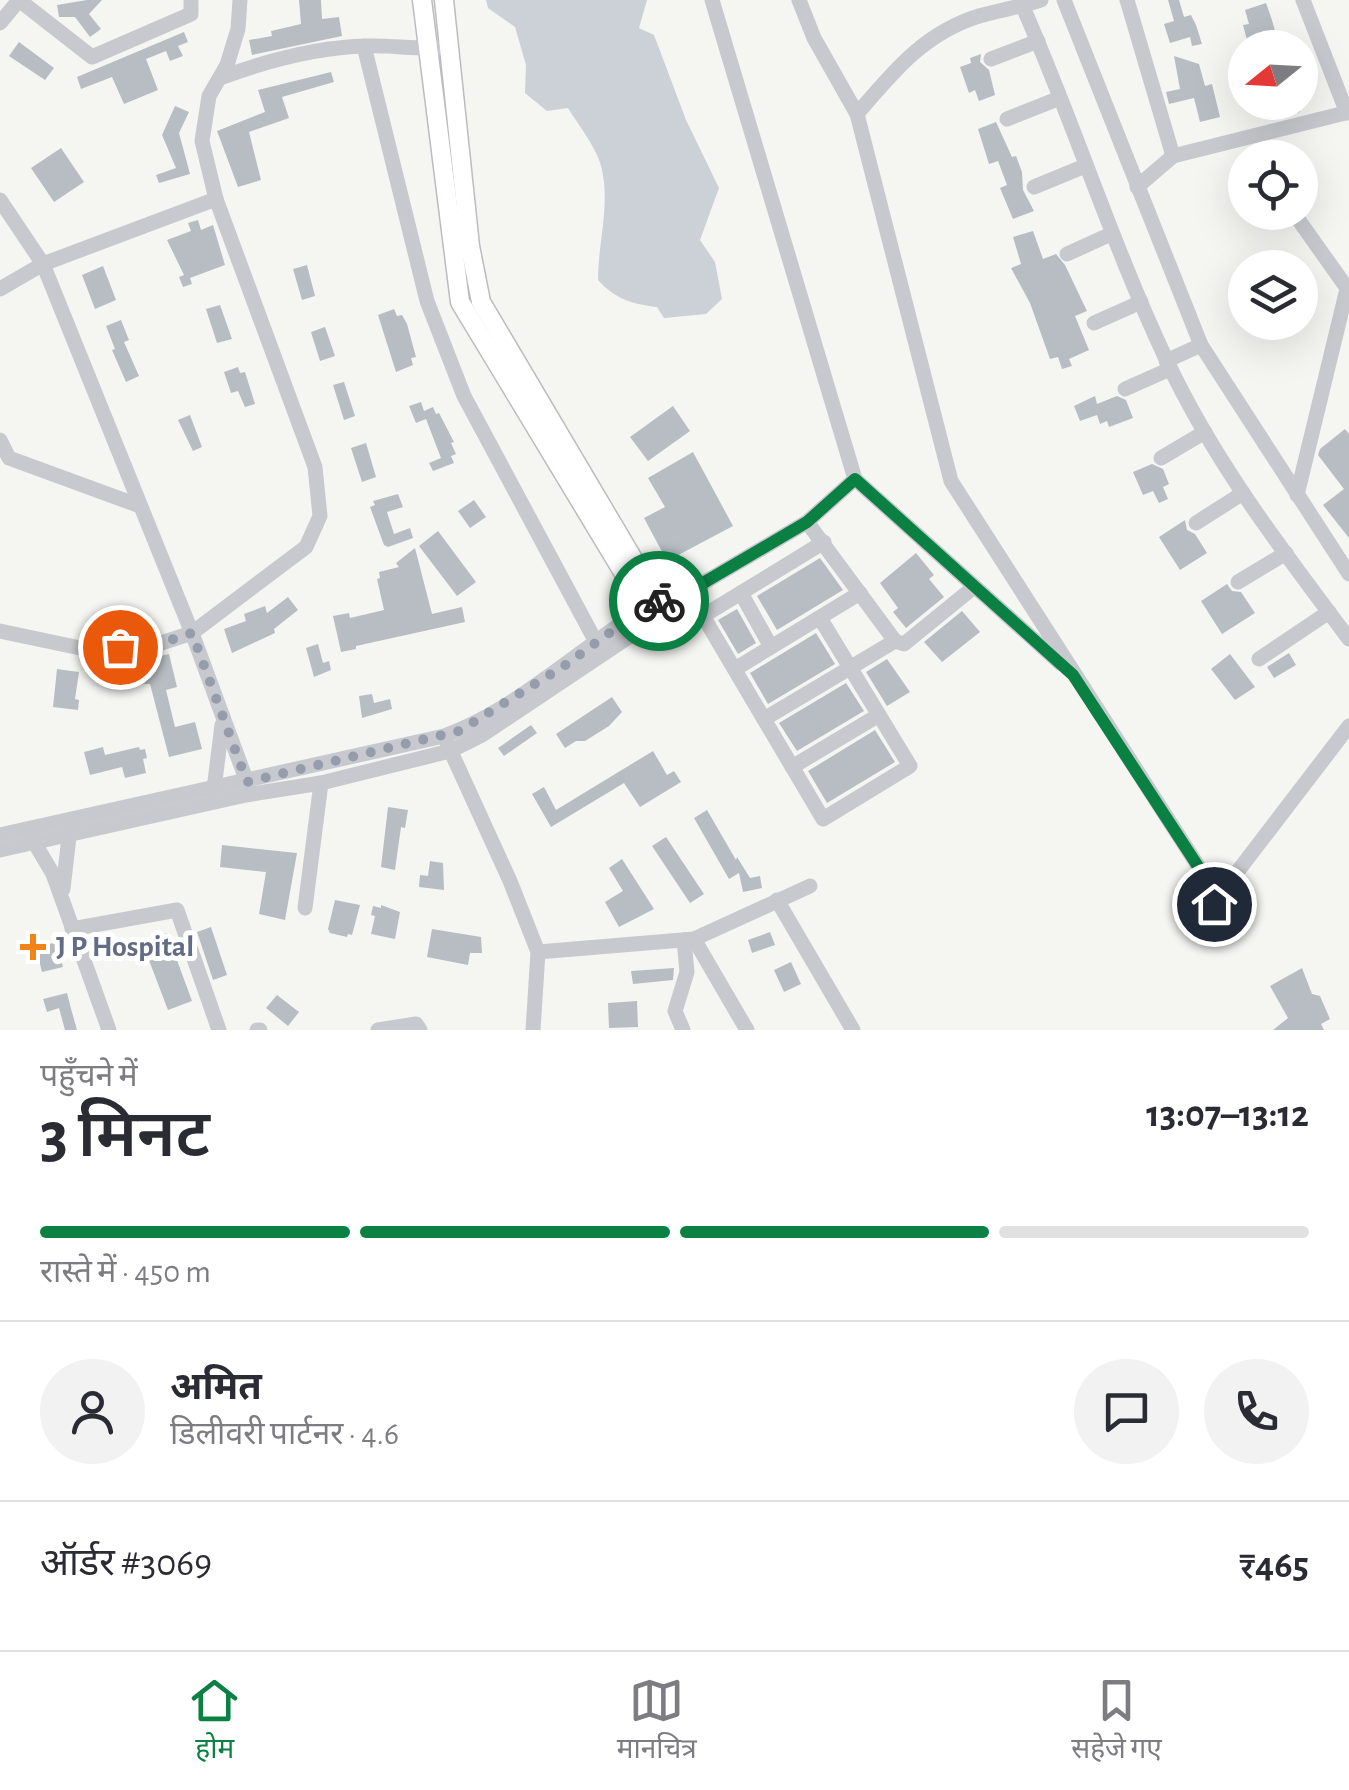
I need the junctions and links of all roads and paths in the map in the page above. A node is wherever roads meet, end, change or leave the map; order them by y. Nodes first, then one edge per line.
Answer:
1 (19, 0) edge
2 (191, 0) edge
3 (240, 0) edge
4 (422, 0) edge
5 (444, 0) edge
6 (712, 0) edge
7 (800, 0) edge
8 (974, 0) edge
9 (1041, 0) edge
10 (1064, 0) edge
11 (1127, 0) edge
12 (1303, 0) edge
13 (1023, 6) junction
14 (975, 18) junction
15 (1, 21) edge
16 (1038, 41) junction
17 (364, 46) junction
18 (449, 46) junction
19 (427, 48) junction
20 (991, 59) dead end
21 (220, 78) junction
22 (1060, 98) junction
23 (1348, 112) edge
24 (856, 114) junction
25 (1007, 119) dead end
26 (1242, 140) edge
27 (1228, 143) edge
28 (1173, 156) junction
29 (1085, 166) junction
30 (1034, 186) dead end
31 (1137, 187) junction
32 (216, 199) junction
33 (0, 200) edge
34 (1306, 230) edge
35 (1111, 234) junction
36 (1067, 254) dead end
37 (43, 264) junction
38 (0, 290) edge
39 (1348, 290) edge
40 (1140, 302) junction
41 (1094, 322) dead end
42 (1201, 345) junction
43 (1168, 364) junction
44 (1125, 389) dead end
45 (1206, 432) junction
46 (0, 440) edge
47 (1161, 458) dead end
48 (855, 479) junction
49 (1243, 493) junction
50 (1297, 495) junction
51 (140, 506) junction
52 (807, 522) junction
53 (1196, 523) dead end
54 (824, 542) junction
55 (1286, 553) junction
56 (1349, 574) edge
57 (1238, 582) dead end
58 (974, 587) junction
59 (741, 593) junction
60 (860, 593) junction
61 (651, 609) junction
62 (1328, 612) junction
63 (820, 618) junction
64 (0, 631) edge
65 (192, 633) junction
66 (1349, 639) edge
67 (895, 641) junction
68 (596, 642) junction
69 (772, 647) junction
70 (1259, 659) dead end
71 (850, 666) junction
72 (734, 669) junction
73 (1073, 675) junction
74 (879, 714) junction
75 (764, 719) junction
76 (222, 721) junction
77 (1349, 726) edge
78 (447, 744) junction
79 (792, 767) junction
80 (247, 782) junction
81 (321, 783) junction
82 (214, 788) junction
83 (70, 828) junction
84 (0, 835) edge
85 (31, 836) junction
86 (0, 850) edge
87 (810, 886) dead end
88 (1218, 897) junction
89 (777, 900) junction
90 (63, 903) junction
91 (305, 908) dead end
92 (1212, 919) dead end
93 (72, 929) junction
94 (689, 939) junction
95 (538, 952) junction
96 (109, 1030) edge
97 (220, 1030) edge
98 (378, 1030) edge
99 (420, 1030) edge
100 (533, 1030) edge
101 (683, 1030) edge
102 (748, 1030) edge
103 (853, 1030) edge

1 - 2 street
1 - 15 street
3 - 21 street
4 - 19 main road
5 - 18 main road
6 - 48 street
7 - 24 street
8 - 14 street
9 - 13 street
10 - 31 street
11 - 28 street
12 - 23 street
13 - 14 street
13 - 16 street
14 - 24 street
16 - 20 street
16 - 22 street
17 - 19 street
17 - 21 street
17 - 68 street
18 - 19 street
18 - 61 main road
19 - 61 main road
21 - 32 street
22 - 25 street
22 - 29 street
23 - 26 street
24 - 73 street
27 - 28 street
28 - 31 street
29 - 30 street
29 - 35 street
31 - 42 street
32 - 37 street
32 - 65 street
33 - 37 street
34 - 39 street
35 - 36 street
35 - 40 street
37 - 38 street
37 - 51 street
39 - 50 street
40 - 41 street
40 - 43 street
42 - 43 street
42 - 50 street
43 - 44 street
43 - 45 street
45 - 47 street
45 - 49 street
46 - 51 street
48 - 52 street
48 - 58 street
49 - 53 street
49 - 55 street
50 - 56 street
51 - 65 street
52 - 54 street
52 - 61 street
54 - 59 street
54 - 60 street
55 - 57 street
55 - 62 street
58 - 67 street
58 - 73 street
59 - 69 street
59 - 72 street
60 - 63 street
60 - 67 street
61 - 68 street
61 - 78 street
62 - 66 street
62 - 70 street
63 - 69 street
63 - 71 street
64 - 65 street
65 - 76 street
67 - 71 street
68 - 78 street
69 - 72 street
71 - 74 street
71 - 75 street
72 - 75 street
73 - 88 street
74 - 79 street
74 - 79 street
75 - 79 street
76 - 80 street
76 - 82 street
77 - 88 street
78 - 80 street
78 - 81 street
78 - 95 street
80 - 82 street
81 - 83 street
81 - 91 street
82 - 83 street
83 - 85 street
83 - 90 street
84 - 85 street
85 - 86 street
85 - 90 street
87 - 89 street
88 - 92 street
89 - 94 street
89 - 103 street
90 - 93 street
93 - 96 street
93 - 97 street
94 - 95 street
94 - 101 street
94 - 102 street
95 - 100 street
98 - 99 street

